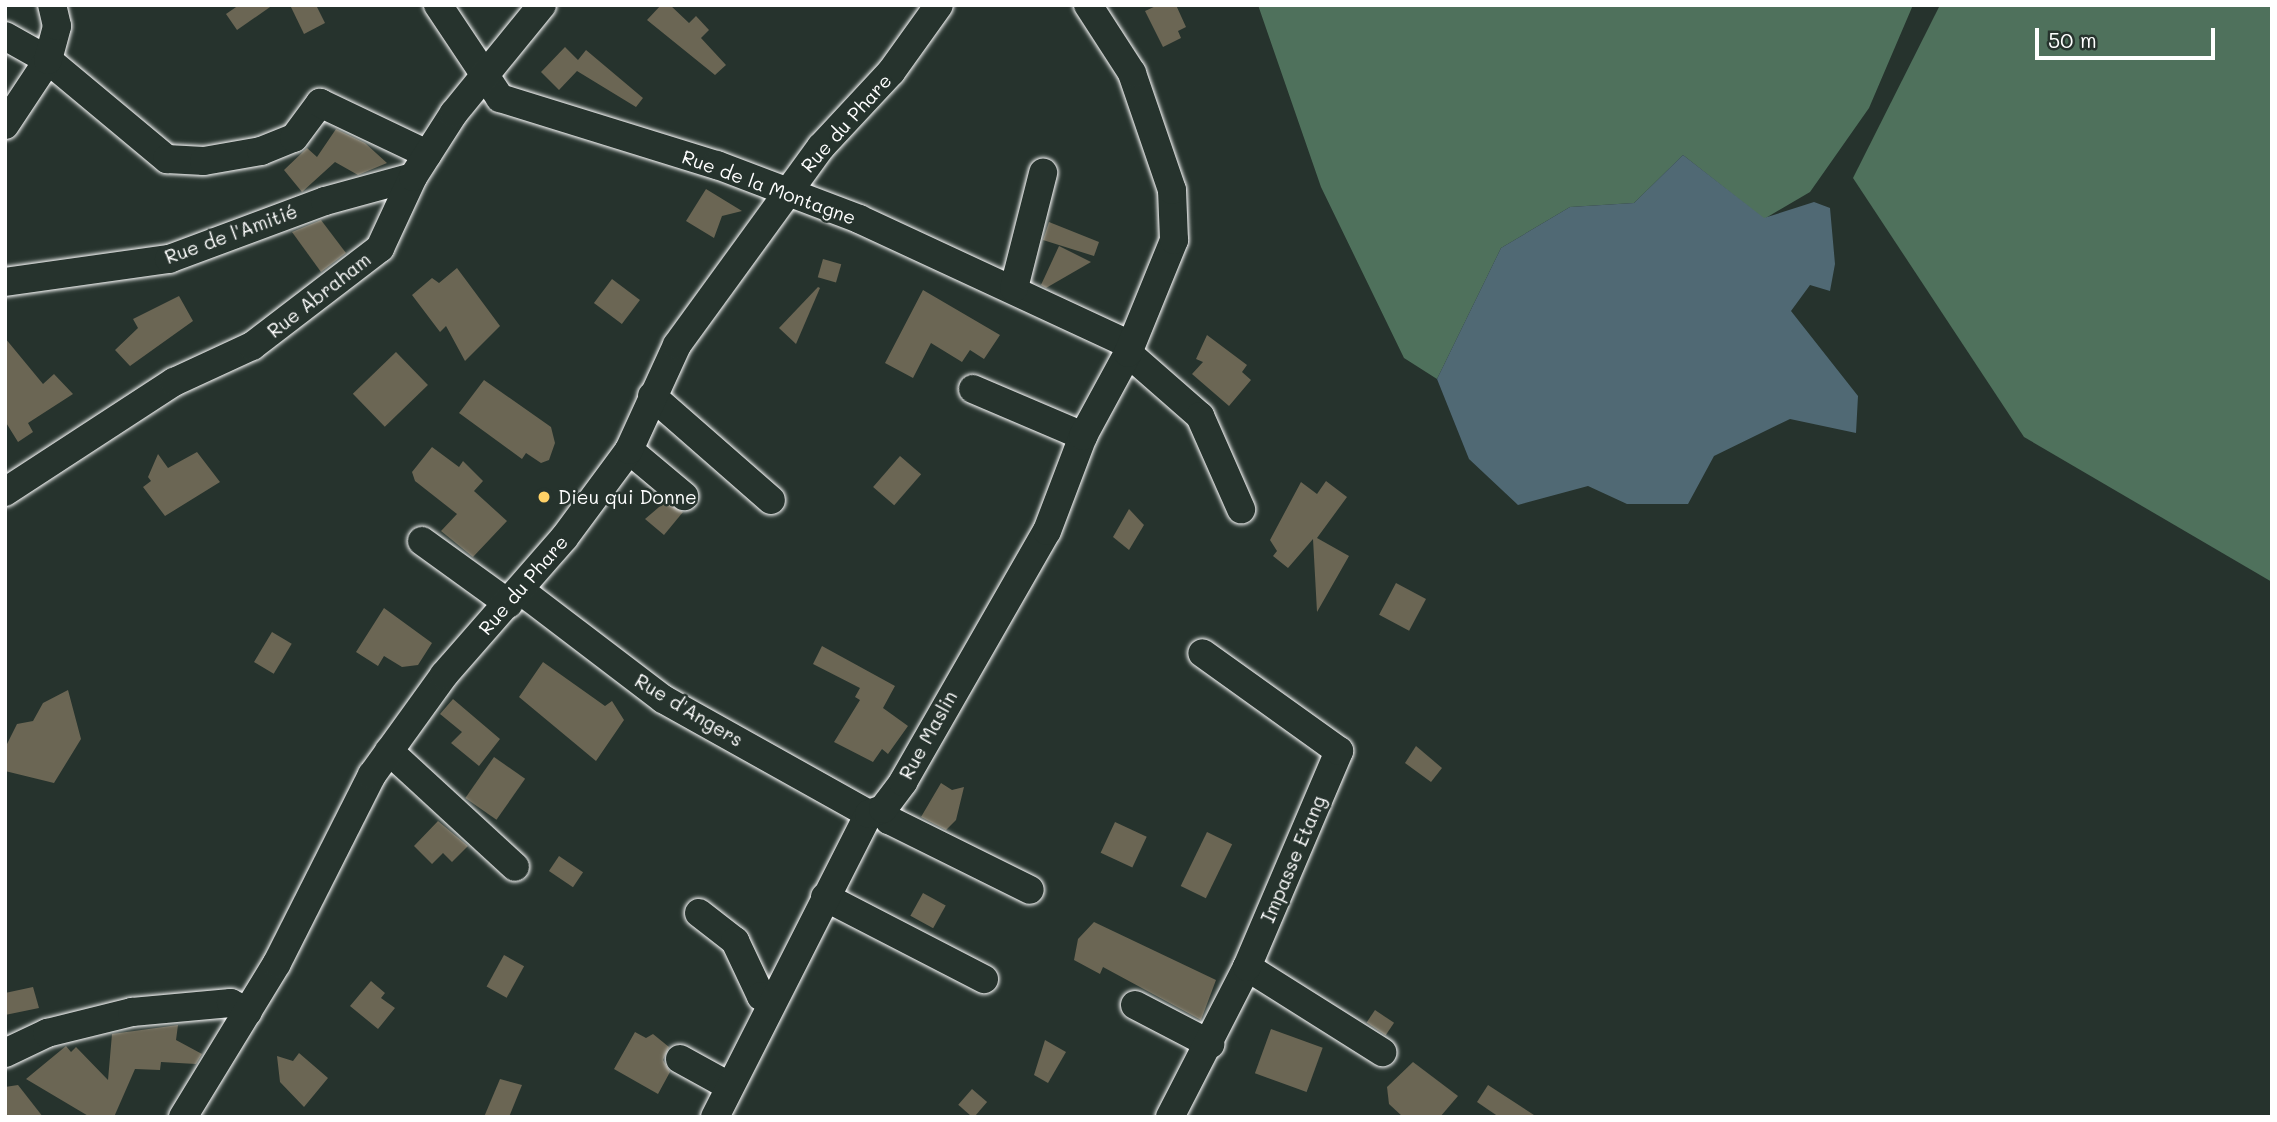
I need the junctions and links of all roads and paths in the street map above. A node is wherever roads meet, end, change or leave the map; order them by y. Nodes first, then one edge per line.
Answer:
1 (52, 5) edge
2 (438, 5) edge
3 (542, 5) edge
4 (939, 5) edge
5 (1088, 5) edge
6 (5, 36) edge
7 (48, 60) junction
8 (485, 69) junction
9 (5, 125) edge
10 (420, 166) junction
11 (1043, 173) dead end
12 (787, 192) junction
13 (5, 282) edge
14 (1014, 288) junction
15 (1129, 349) junction
16 (973, 389) dead end
17 (652, 396) junction
18 (1083, 436) junction
19 (629, 450) junction
20 (5, 492) edge
21 (684, 496) dead end
22 (771, 499) dead end
23 (1241, 509) dead end
24 (422, 541) dead end
25 (514, 597) junction
26 (1202, 653) dead end
27 (389, 751) junction
28 (876, 812) junction
29 (515, 867) dead end
30 (1030, 890) dead end
31 (825, 897) junction
32 (699, 913) dead end
33 (1247, 967) junction
34 (984, 979) dead end
35 (771, 1002) junction
36 (1135, 1005) dead end
37 (248, 1012) junction
38 (1210, 1044) junction
39 (1382, 1052) dead end
40 (5, 1053) edge
41 (680, 1059) dead end
42 (729, 1086) junction
43 (183, 1117) edge
44 (715, 1117) edge
45 (1170, 1117) edge

1 - 7 street
2 - 8 street, Rue de la Montagne
3 - 8 street, Rue Abraham
4 - 12 street, Rue du Phare
5 - 15 street, Rue Maslin
6 - 7 street
7 - 9 street
7 - 10 street
8 - 10 street, Rue Abraham
8 - 12 street, Rue de la Montagne
10 - 13 street, Rue de l'Amitié
10 - 20 street, Rue Abraham
11 - 14 street
12 - 14 street, Rue de la Montagne
12 - 17 street, Rue du Phare
14 - 15 street, Rue de la Montagne
15 - 18 street, Rue Maslin
15 - 23 street, Rue de la Montagne
16 - 18 street
17 - 19 street, Rue du Phare
17 - 22 street
18 - 28 street, Rue Maslin
19 - 21 street
19 - 25 street, Rue du Phare
24 - 25 street, Rue d'Angers
25 - 27 street, Rue du Phare
25 - 28 street, Rue d'Angers
26 - 33 street, Impasse Etang
27 - 29 street
27 - 37 street, Rue du Phare
28 - 30 street, Rue d'Angers
28 - 31 street, Rue Maslin
31 - 34 street
31 - 35 street, Rue Maslin
32 - 35 street
33 - 38 street, Impasse Etang
33 - 39 street
35 - 42 street, Rue Maslin
36 - 38 street
37 - 40 street
37 - 43 street, Rue du Phare
38 - 45 street, Impasse Etang
41 - 42 street
42 - 44 street, Rue Maslin

